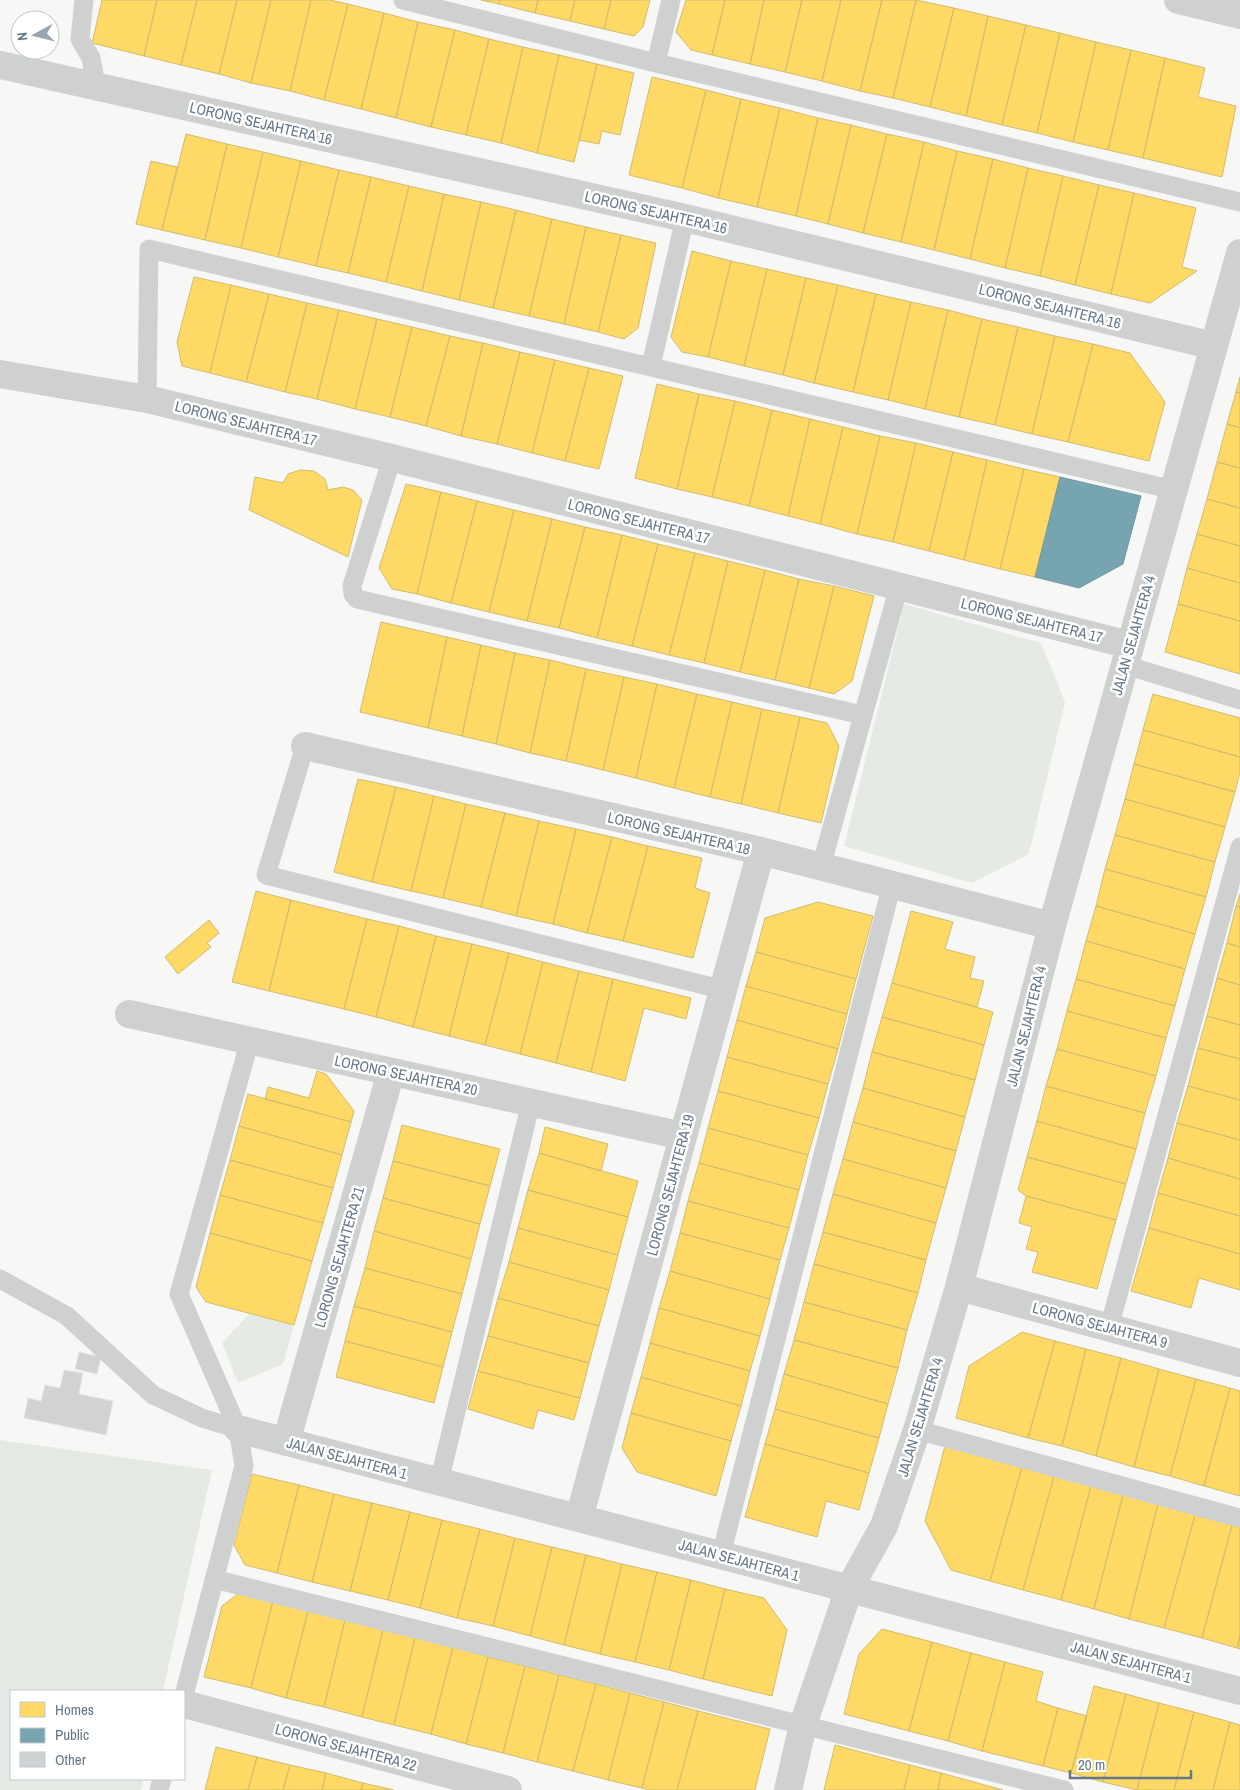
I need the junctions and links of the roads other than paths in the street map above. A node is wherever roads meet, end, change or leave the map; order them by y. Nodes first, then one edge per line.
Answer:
1 (84, 0) edge
2 (403, 0) edge
3 (671, 0) edge
4 (1178, 0) edge
5 (1240, 15) edge
6 (656, 63) junction
7 (0, 65) edge
8 (96, 86) junction
9 (1240, 202) edge
10 (685, 218) junction
11 (1240, 253) edge
12 (1214, 346) junction
13 (651, 366) junction
14 (0, 374) edge
15 (147, 399) junction
16 (392, 458) junction
17 (1174, 490) junction
18 (899, 586) junction
19 (1127, 655) junction
20 (1240, 700) edge
21 (862, 715) junction
22 (305, 746) joint
23 (1240, 847) edge
24 (761, 851) junction
25 (821, 867) junction
26 (892, 884) junction
27 (1052, 926) junction
28 (724, 990) junction
29 (129, 1014) dead end
30 (250, 1040) junction
31 (391, 1072) junction
32 (531, 1102) junction
33 (683, 1136) junction
34 (0, 1279) edge
35 (959, 1287) junction
36 (1109, 1328) junction
37 (1240, 1363) edge
38 (238, 1430) junction
39 (918, 1430) junction
40 (286, 1442) junction
41 (439, 1482) junction
42 (579, 1518) junction
43 (1240, 1518) edge
44 (720, 1555) junction
45 (214, 1579) junction
46 (849, 1589) junction
47 (1240, 1690) edge
48 (185, 1691) edge
49 (185, 1704) edge
50 (803, 1725) junction
51 (1037, 1786) edge
52 (508, 1790) edge
53 (788, 1790) edge
54 (1064, 1790) edge

1 - 8 lane
2 - 6 lane
3 - 6 lane
4 - 5 street
6 - 9 lane
7 - 8 street, LORONG SEJAHTERA 16
8 - 10 street, LORONG SEJAHTERA 16
10 - 12 street, LORONG SEJAHTERA 16
10 - 13 lane
11 - 12 street, JALAN SEJAHTERA 4
12 - 17 street, JALAN SEJAHTERA 4
13 - 15 lane
13 - 17 lane
14 - 15 street, LORONG SEJAHTERA 17
15 - 16 street, LORONG SEJAHTERA 17
16 - 18 street, LORONG SEJAHTERA 17
16 - 21 lane
17 - 19 street, JALAN SEJAHTERA 4
18 - 19 street, LORONG SEJAHTERA 17
18 - 21 lane
19 - 20 lane
19 - 27 street, JALAN SEJAHTERA 4
21 - 25 lane
22 - 24 street, LORONG SEJAHTERA 18
22 - 28 lane
23 - 36 lane
24 - 25 street, LORONG SEJAHTERA 18
24 - 28 street, LORONG SEJAHTERA 19
25 - 26 street, LORONG SEJAHTERA 18
26 - 27 street, LORONG SEJAHTERA 18
26 - 44 lane
27 - 35 street, JALAN SEJAHTERA 4
28 - 33 street, LORONG SEJAHTERA 19
29 - 30 street, LORONG SEJAHTERA 20
30 - 31 street, LORONG SEJAHTERA 20
30 - 38 lane
31 - 32 street, LORONG SEJAHTERA 20
31 - 40 street, LORONG SEJAHTERA 21
32 - 33 street, LORONG SEJAHTERA 20
32 - 41 lane
33 - 42 street, LORONG SEJAHTERA 19
34 - 38 lane
35 - 36 street, LORONG SEJAHTERA 9
35 - 39 street, JALAN SEJAHTERA 4
36 - 37 street, LORONG SEJAHTERA 9
38 - 40 street, JALAN SEJAHTERA 1
38 - 45 lane
39 - 43 lane
39 - 46 street, JALAN SEJAHTERA 4
40 - 41 street, JALAN SEJAHTERA 1
41 - 42 street, JALAN SEJAHTERA 1
42 - 44 street, JALAN SEJAHTERA 1
44 - 46 street, JALAN SEJAHTERA 1
45 - 48 lane
45 - 50 lane
46 - 47 street, JALAN SEJAHTERA 1
46 - 50 street, JALAN SEJAHTERA 4
49 - 52 street, LORONG SEJAHTERA 22
50 - 51 lane
50 - 53 street, JALAN SEJAHTERA 4
51 - 54 lane

